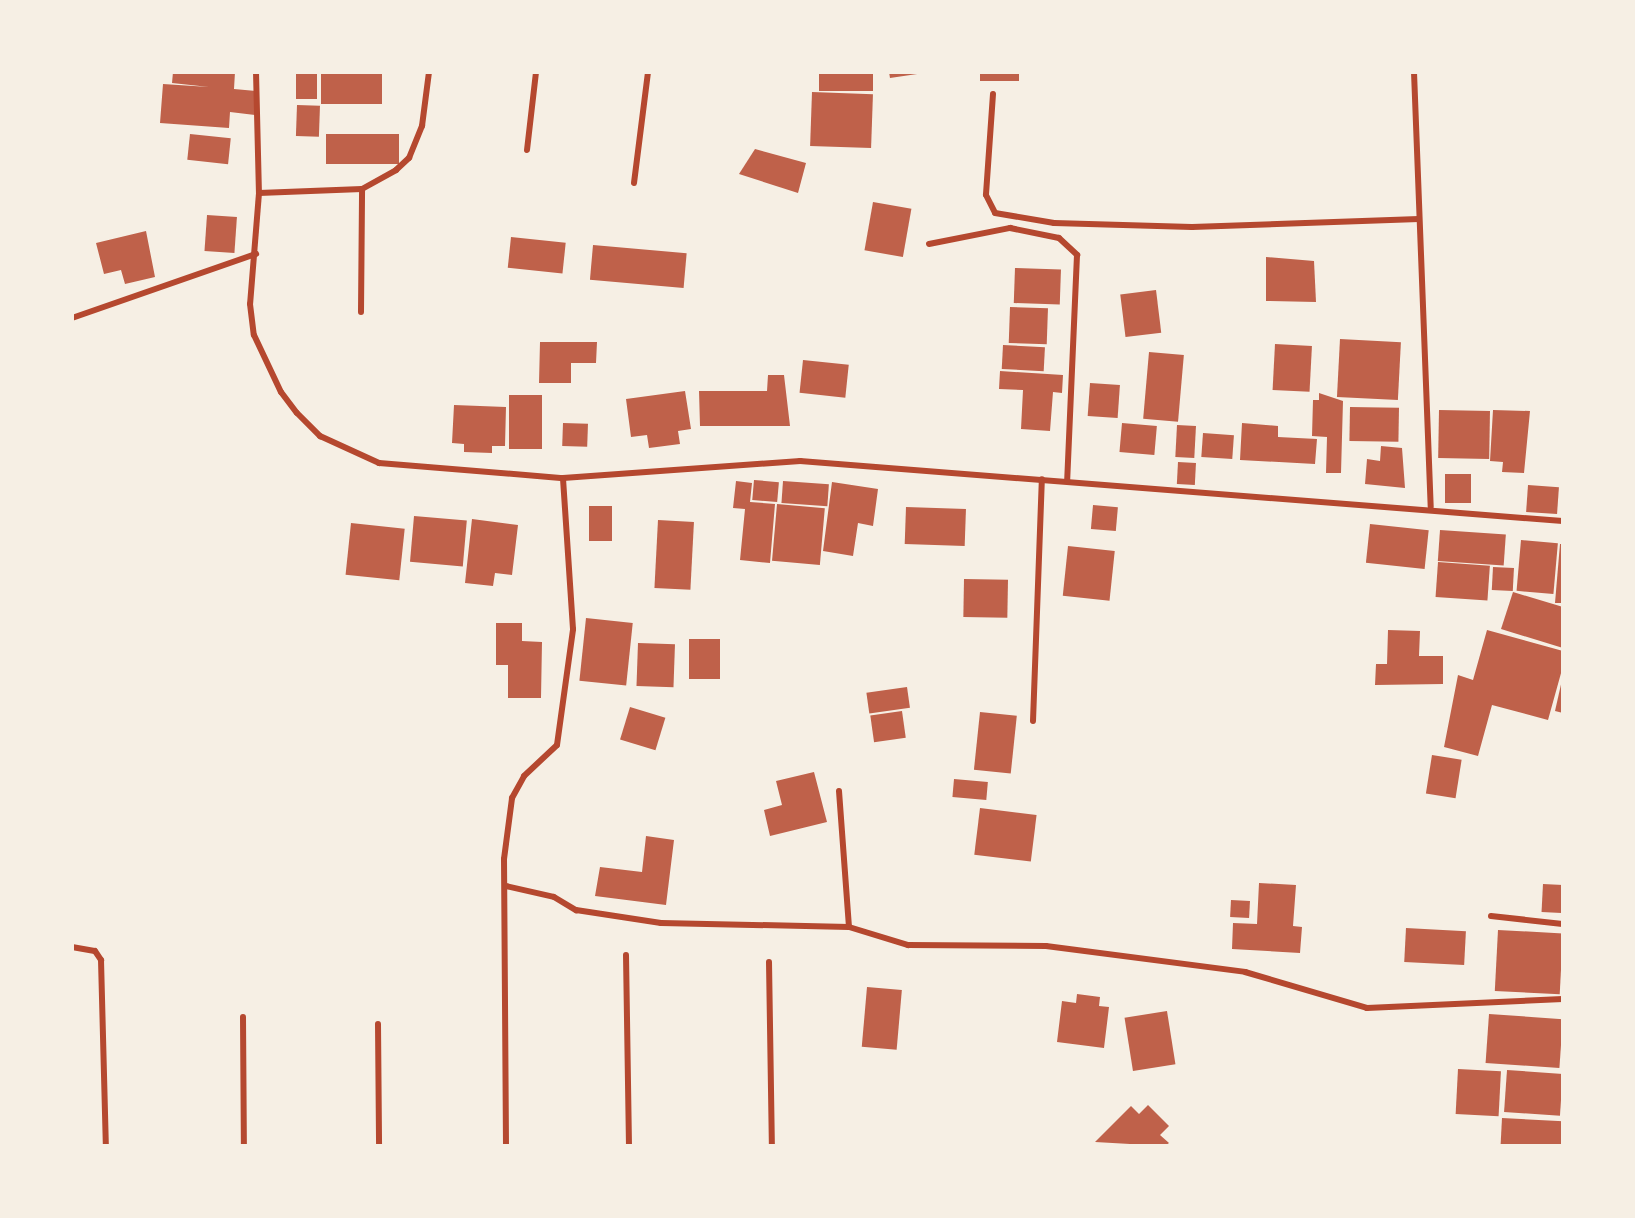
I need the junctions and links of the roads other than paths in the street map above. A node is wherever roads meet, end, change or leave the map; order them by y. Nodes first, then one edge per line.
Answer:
1 (256, 72) edge
2 (429, 72) edge
3 (536, 72) edge
4 (648, 72) edge
5 (1414, 72) edge
6 (993, 94) dead end
7 (527, 150) dead end
8 (634, 183) dead end
9 (362, 189) junction
10 (259, 193) junction
11 (1419, 219) junction
12 (929, 244) dead end
13 (256, 254) junction
14 (361, 312) dead end
15 (72, 318) edge
16 (563, 478) junction
17 (1042, 479) junction
18 (1067, 481) junction
19 (1431, 507) junction
20 (1563, 520) edge
21 (1033, 721) dead end
22 (839, 791) dead end
23 (506, 886) junction
24 (1491, 916) dead end
25 (1563, 924) edge
26 (849, 927) junction
27 (72, 947) edge
28 (626, 955) dead end
29 (769, 962) dead end
30 (1563, 999) edge
31 (243, 1017) dead end
32 (378, 1024) dead end
33 (106, 1146) edge
34 (244, 1146) edge
35 (379, 1146) edge
36 (506, 1146) edge
37 (629, 1146) edge
38 (772, 1146) edge

1 - 10 street
2 - 9 street
3 - 7 street
4 - 8 street
5 - 11 street
6 - 11 street
9 - 10 street
9 - 14 street
10 - 13 street
11 - 19 street
12 - 18 street
13 - 15 street
13 - 16 street
16 - 17 street
16 - 23 street
17 - 18 street
17 - 21 street
18 - 19 street
19 - 20 street
22 - 26 street
23 - 26 street
23 - 36 street
24 - 25 street
26 - 30 street
27 - 33 street
28 - 37 street
29 - 38 street
31 - 34 street
32 - 35 street

